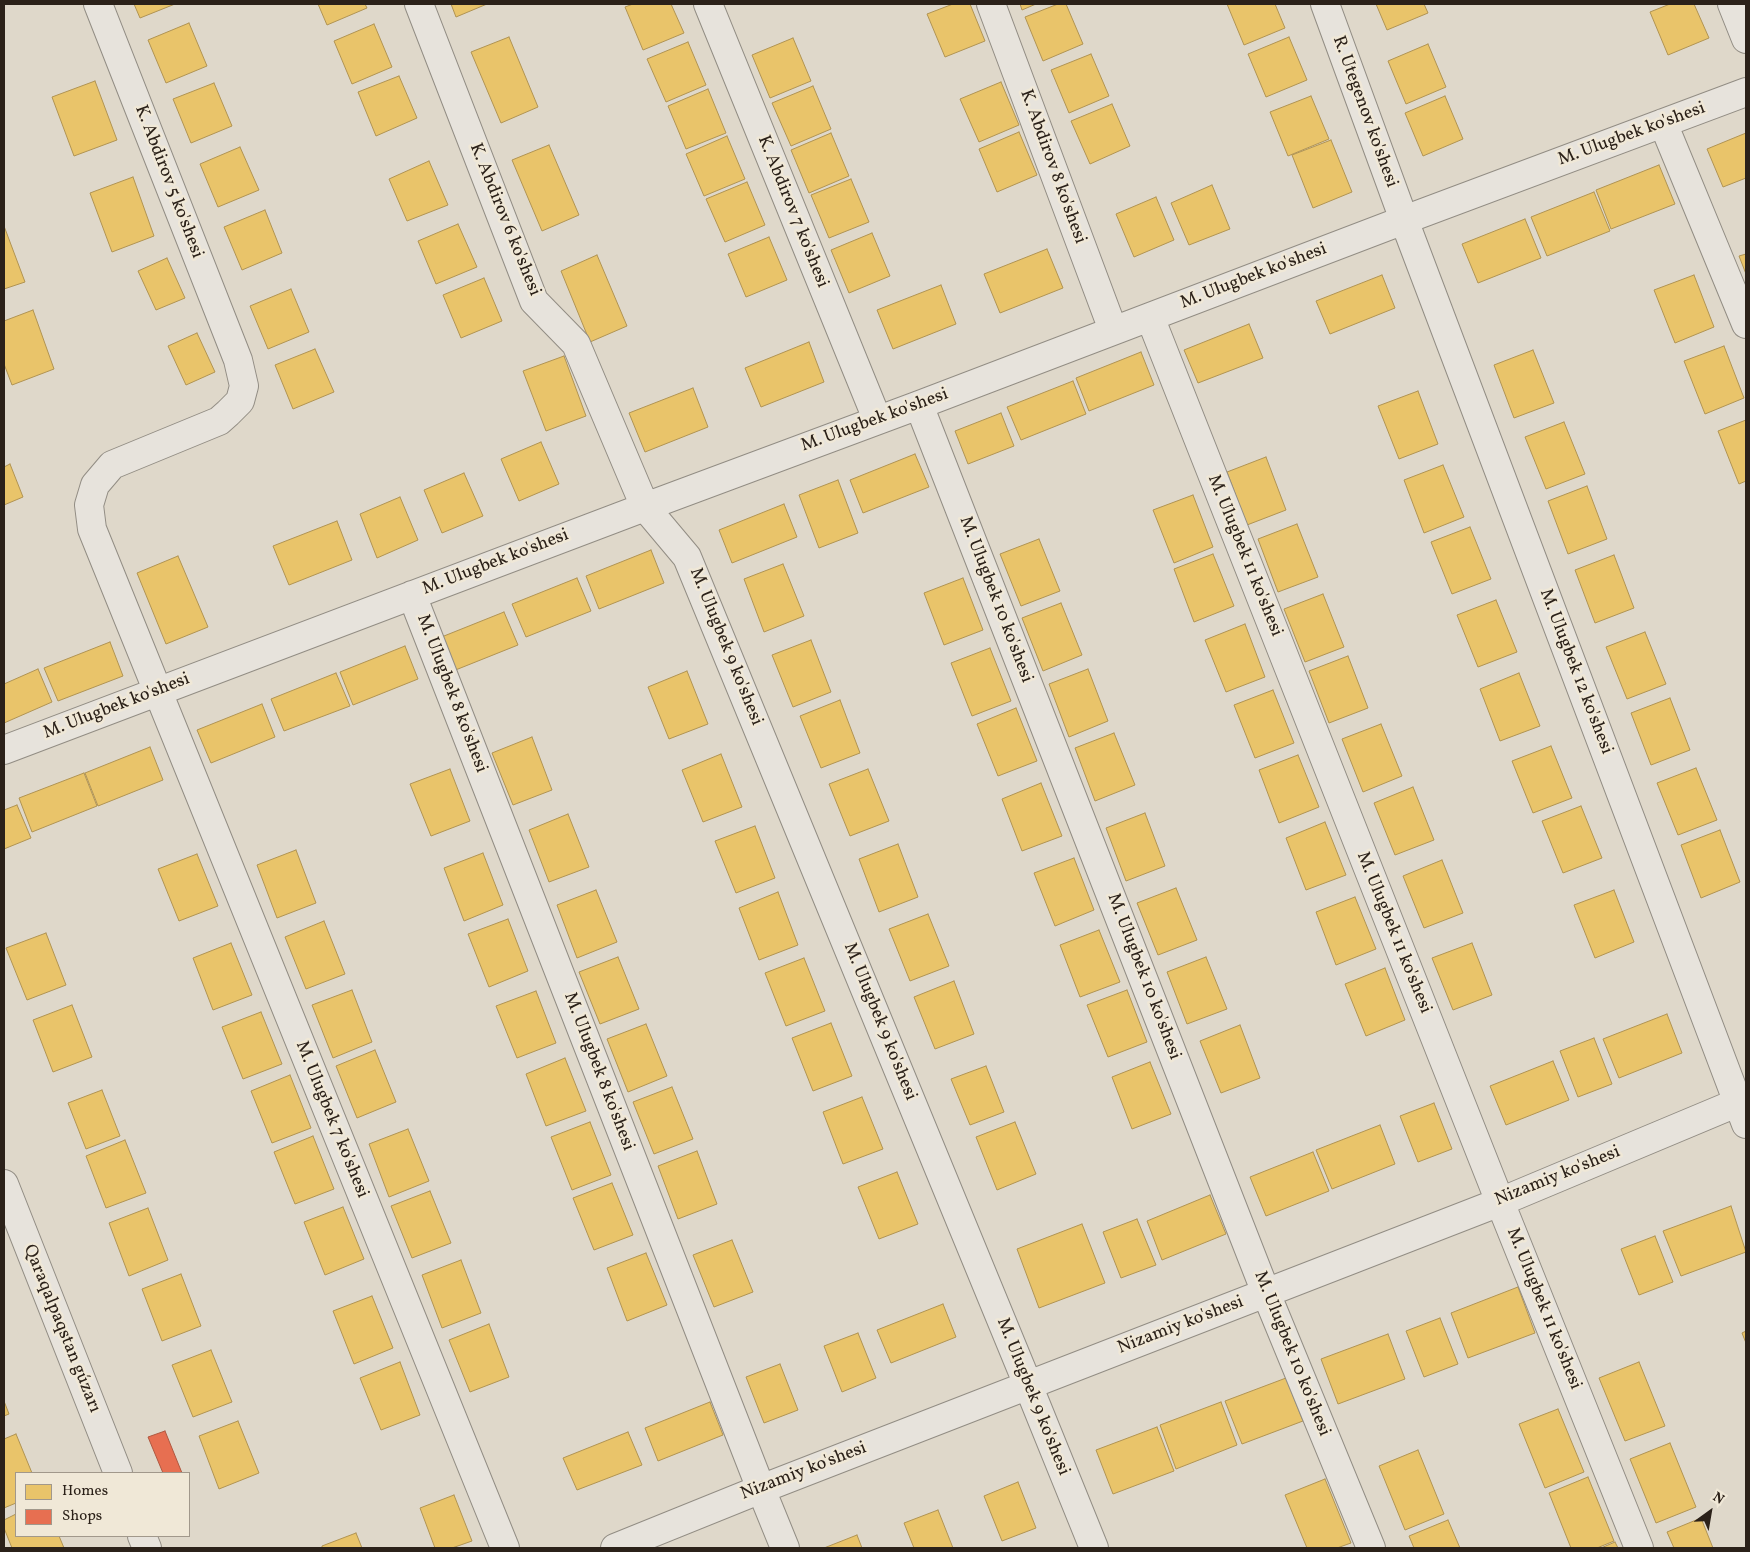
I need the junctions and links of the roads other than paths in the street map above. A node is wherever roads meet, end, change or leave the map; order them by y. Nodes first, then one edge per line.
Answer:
1 (98, 4) edge
2 (419, 4) edge
3 (708, 4) edge
4 (992, 4) edge
5 (1325, 4) edge
6 (1732, 4) edge
7 (1746, 39) edge
8 (1746, 92) edge
9 (1663, 123) junction
10 (1404, 220) junction
11 (1150, 317) junction
12 (1746, 324) edge
13 (1113, 330) junction
14 (919, 405) junction
15 (877, 419) junction
16 (645, 507) junction
17 (412, 595) junction
18 (157, 691) junction
19 (4, 750) edge
20 (1744, 1108) edge
21 (4, 1184) edge
22 (1500, 1202) junction
23 (1266, 1293) junction
24 (1028, 1385) junction
25 (118, 1472) edge
26 (761, 1489) junction
27 (505, 1548) edge
28 (615, 1548) edge
29 (785, 1548) edge
30 (1094, 1548) edge
31 (1371, 1548) edge
32 (1639, 1548) edge

1 - 18 street, K. Abdirov 5 ko'shesi
2 - 16 street, K. Abdirov 6 ko'shesi
3 - 15 street, K. Abdirov 7 ko'shesi
4 - 13 street, K. Abdirov 8 ko'shesi
5 - 10 street, R. Utegenov ko'shesi
6 - 7 street
8 - 9 street, M. Ulugbek ko'shesi
9 - 10 street, M. Ulugbek ko'shesi
9 - 12 street
10 - 11 street, M. Ulugbek ko'shesi
10 - 20 street, M. Ulugbek 12 ko'shesi
11 - 13 street, M. Ulugbek ko'shesi
11 - 22 street, M. Ulugbek 11 ko'shesi
13 - 14 street, M. Ulugbek ko'shesi
14 - 15 street, M. Ulugbek ko'shesi
14 - 23 street, M. Ulugbek 10 ko'shesi
15 - 16 street, M. Ulugbek ko'shesi
16 - 17 street, M. Ulugbek ko'shesi
16 - 24 street, M. Ulugbek 9 ko'shesi
17 - 18 street, M. Ulugbek ko'shesi
17 - 26 street, M. Ulugbek 8 ko'shesi
18 - 19 street, M. Ulugbek ko'shesi
18 - 27 street, M. Ulugbek 7 ko'shesi
20 - 22 street, Nizamiy ko'shesi
21 - 25 street, Qaraqalpaqstan gúzarı
22 - 23 street, Nizamiy ko'shesi
22 - 32 street, M. Ulugbek 11 ko'shesi
23 - 24 street, Nizamiy ko'shesi
23 - 31 street, M. Ulugbek 10 ko'shesi
24 - 26 street, Nizamiy ko'shesi
24 - 30 street, M. Ulugbek 9 ko'shesi
26 - 28 street, Nizamiy ko'shesi
26 - 29 street, M. Ulugbek 8 ko'shesi

